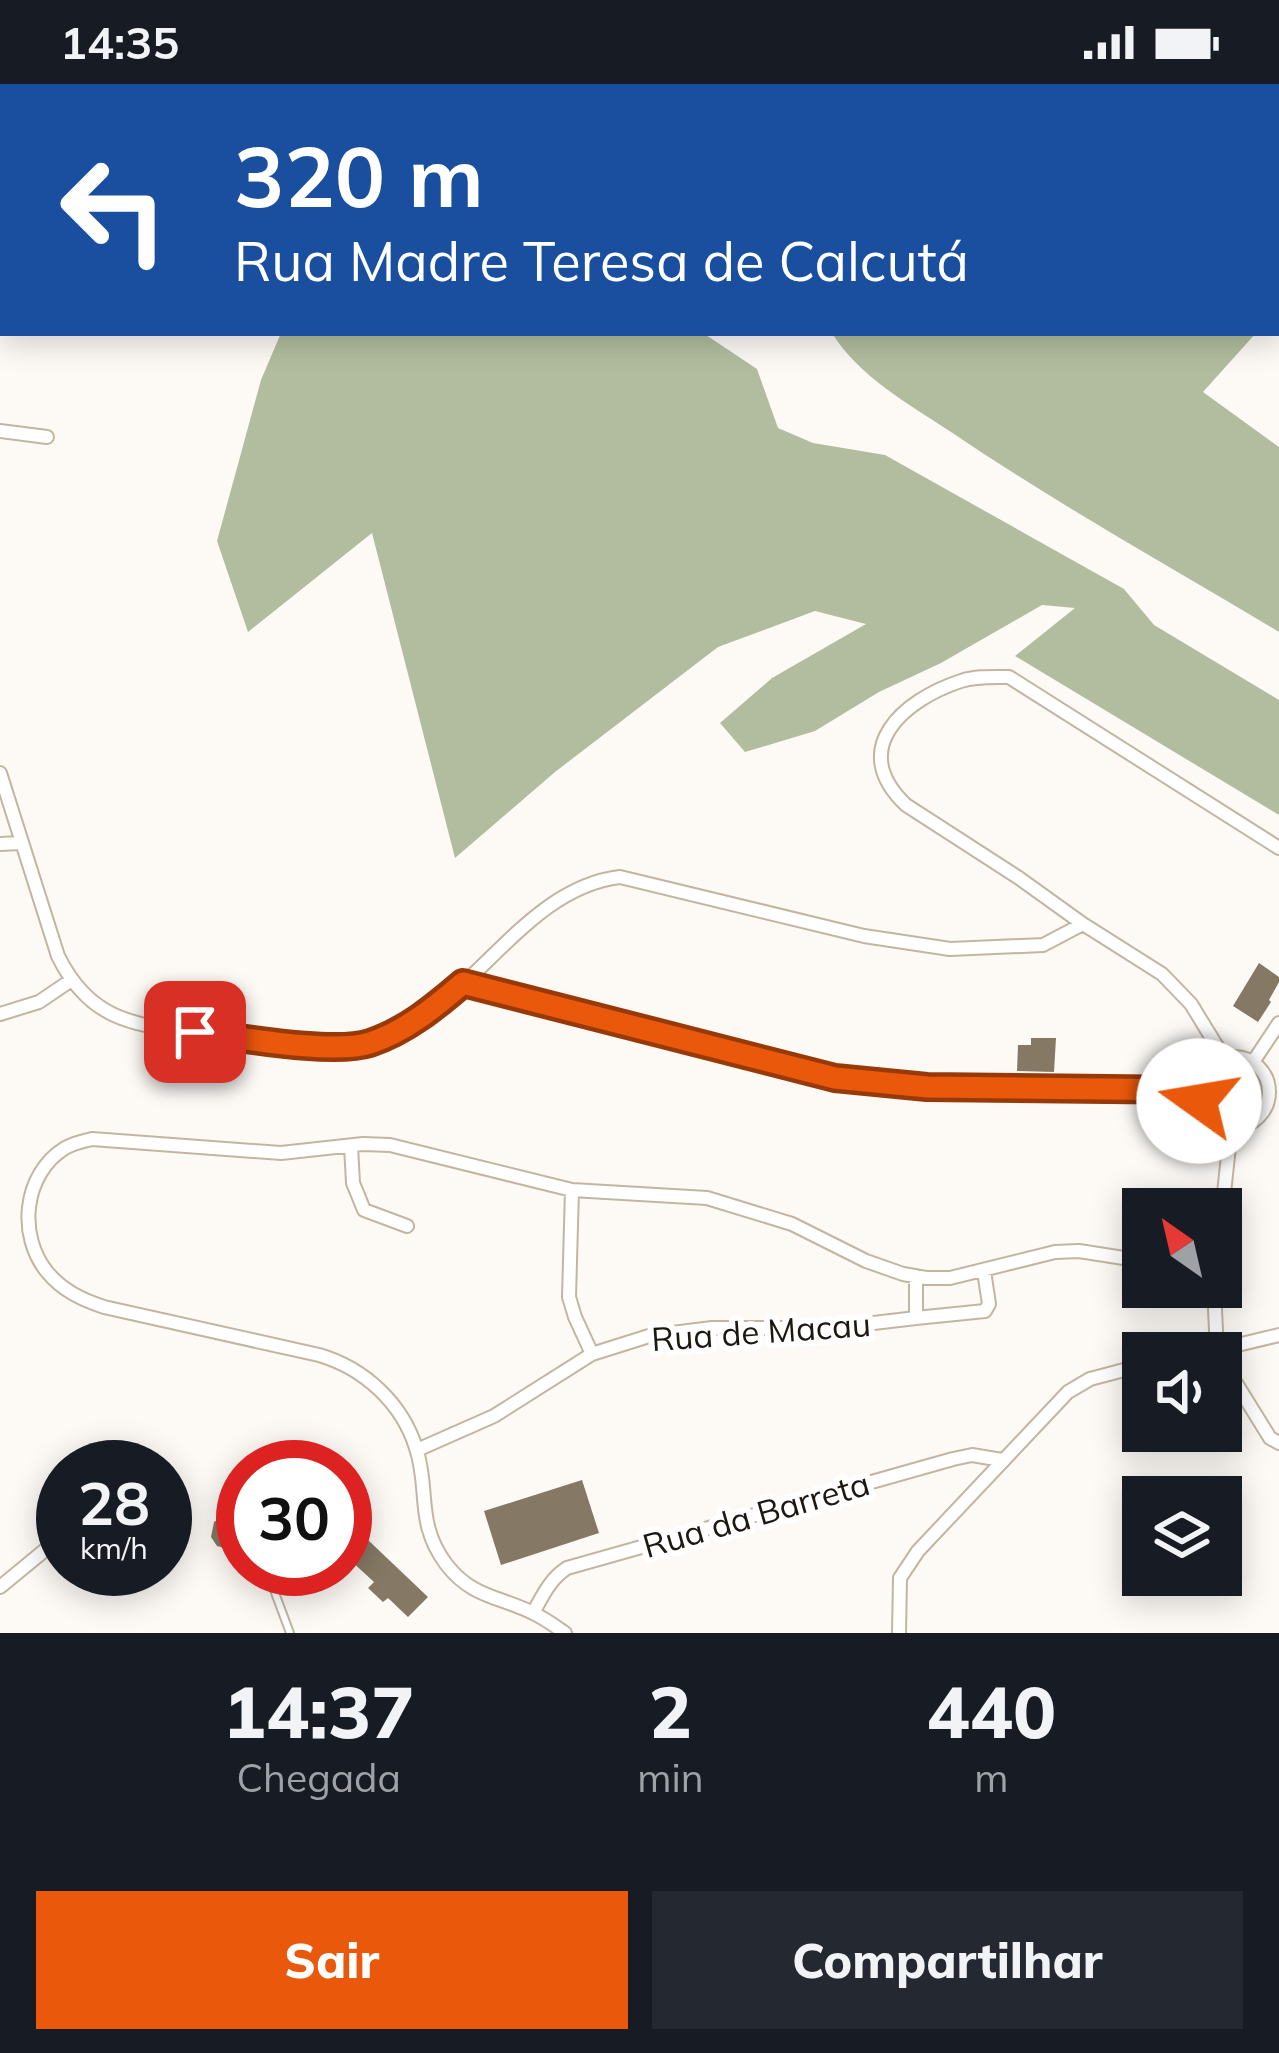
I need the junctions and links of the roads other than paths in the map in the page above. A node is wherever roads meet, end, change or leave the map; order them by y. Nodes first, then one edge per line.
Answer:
1 (0, 431) edge
2 (47, 437) dead end
3 (0, 773) edge
4 (20, 843) junction
5 (0, 844) edge
6 (1279, 848) edge
7 (1083, 924) junction
8 (70, 981) junction
9 (463, 983) junction
10 (0, 1014) edge
11 (1279, 1023) edge
12 (1224, 1058) junction
13 (1252, 1062) junction
14 (1198, 1090) junction
15 (1274, 1093) edge
16 (1231, 1128) junction
17 (350, 1146) junction
18 (1225, 1188) edge
19 (572, 1190) junction
20 (407, 1226) dead end
21 (1122, 1258) edge
22 (984, 1271) junction
23 (916, 1276) junction
24 (916, 1318) junction
25 (1279, 1335) edge
26 (1242, 1346) edge
27 (592, 1354) junction
28 (1122, 1370) edge
29 (1242, 1396) edge
30 (1279, 1443) edge
31 (417, 1450) junction
32 (1002, 1460) junction
33 (36, 1557) edge
34 (0, 1587) edge
35 (276, 1596) edge
36 (533, 1612) junction
37 (290, 1633) edge
38 (565, 1633) edge
39 (899, 1633) edge

1 - 2 street
3 - 4 street
4 - 5 street
4 - 8 street
6 - 7 street
7 - 9 street
7 - 12 street
8 - 9 street
8 - 10 street
9 - 14 street
11 - 13 street
12 - 13 street
12 - 14 street
13 - 15 street
14 - 16 street
15 - 16 street
16 - 18 street
17 - 19 street
17 - 20 street
17 - 31 street
19 - 23 street
19 - 27 street
21 - 22 street
22 - 23 street
22 - 24 street, Rua de Macau
23 - 24 street, Rua de Macau
24 - 27 street, Rua de Macau
25 - 26 street
27 - 31 street, Rua de Macau
28 - 32 street
29 - 30 street
31 - 36 street
32 - 36 street, Rua da Barreta
32 - 39 street
33 - 34 street
35 - 37 lane
36 - 38 street

